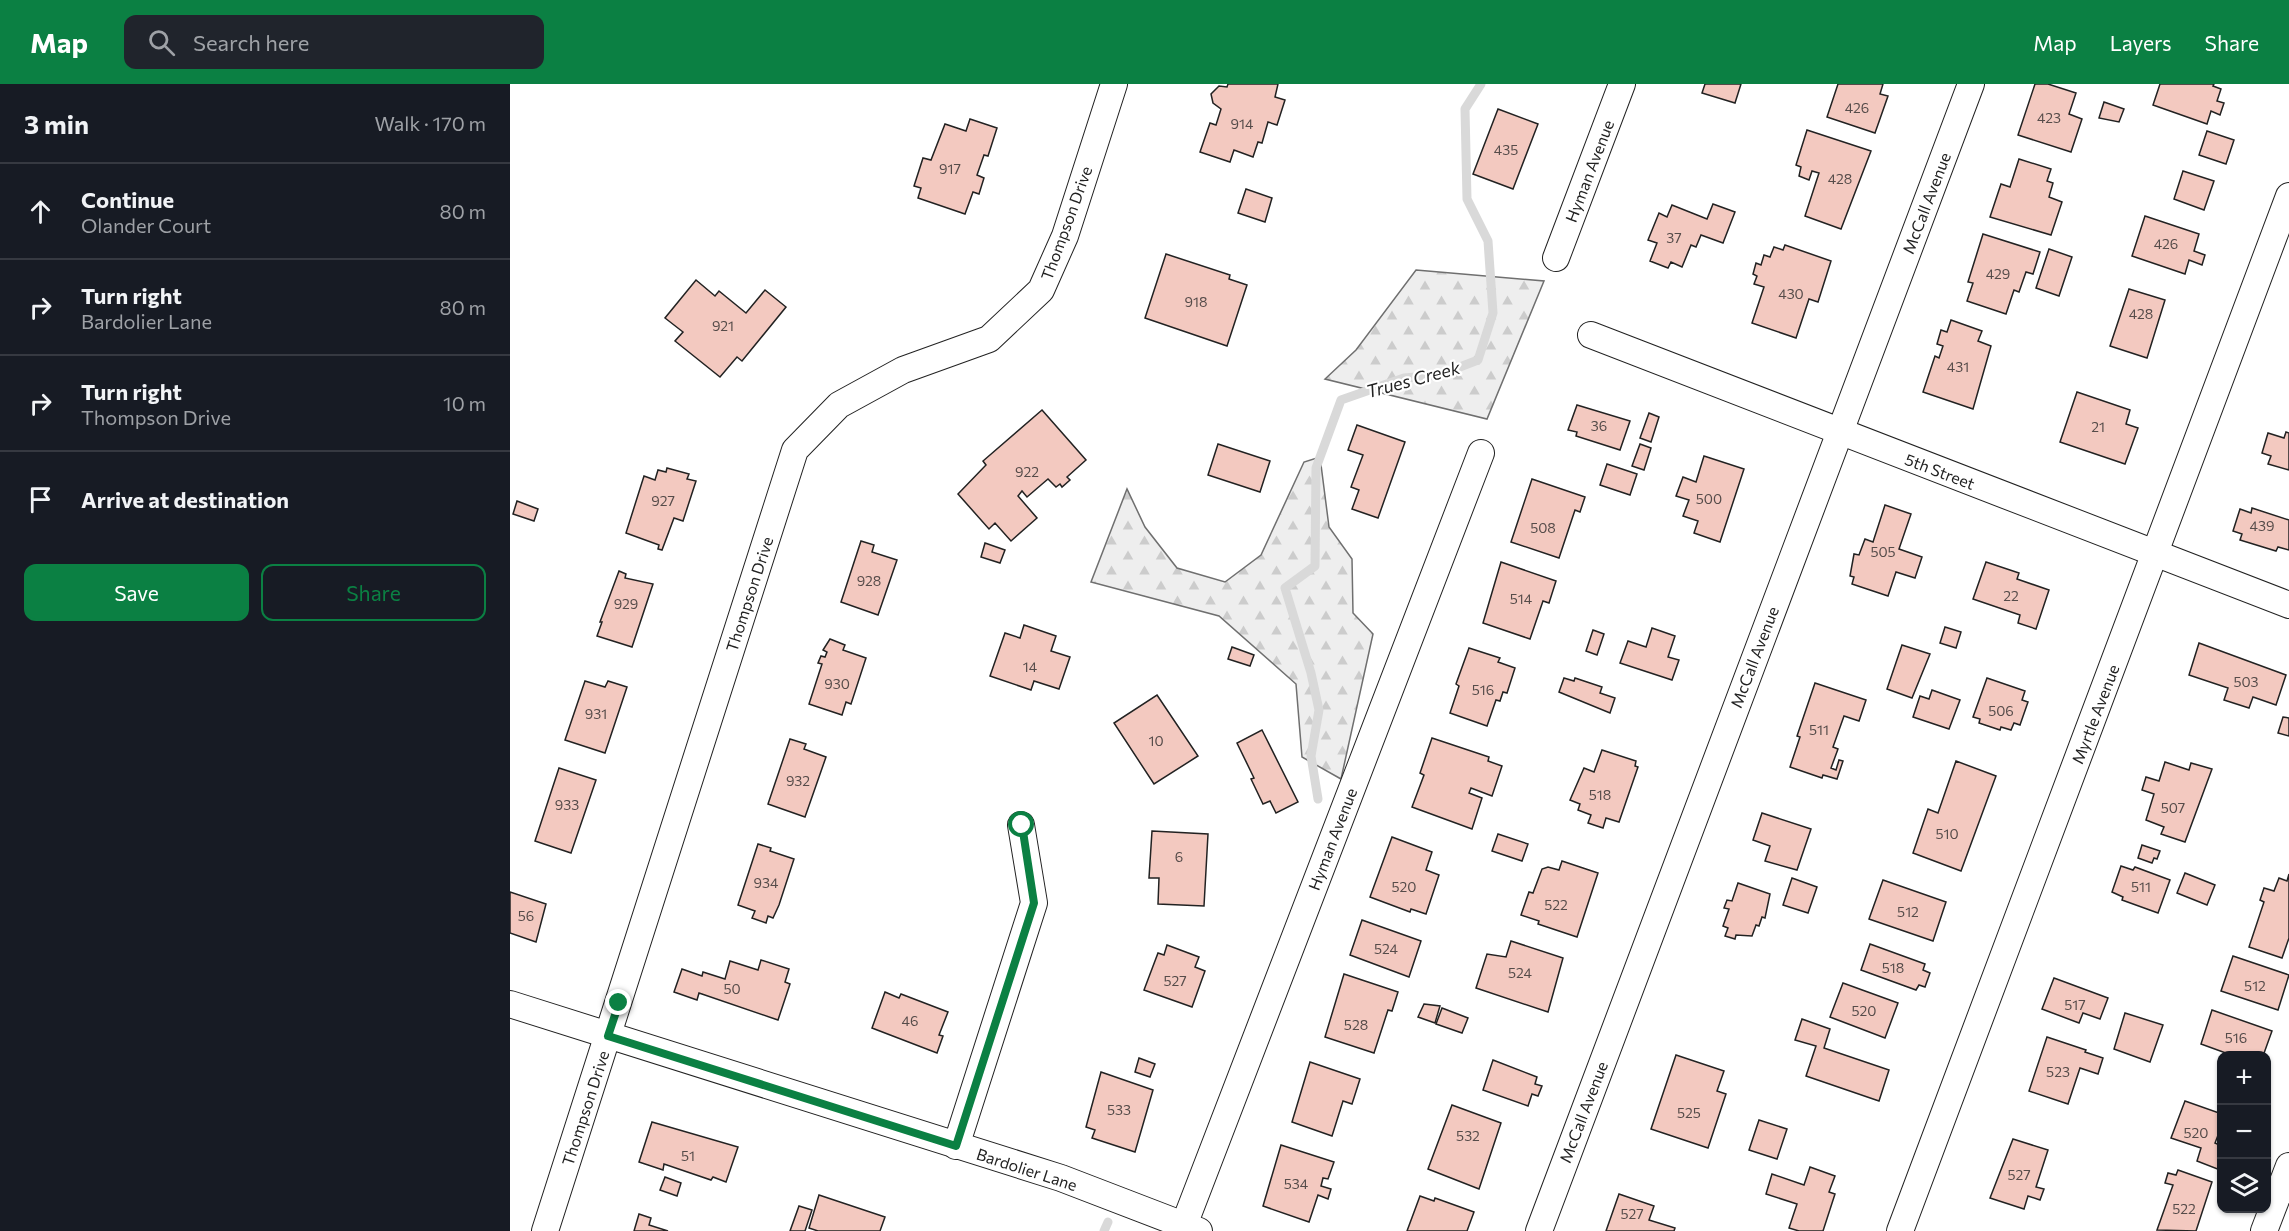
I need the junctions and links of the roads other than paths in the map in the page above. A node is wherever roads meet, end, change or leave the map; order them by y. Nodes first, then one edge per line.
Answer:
1 (1114, 84) edge
2 (1622, 84) edge
3 (1971, 84) edge
4 (2289, 196) edge
5 (1556, 258) dead end
6 (1591, 335) dead end
7 (1839, 432) junction
8 (1481, 453) dead end
9 (2155, 553) junction
10 (2289, 605) edge
11 (1022, 825) dead end
12 (510, 1004) edge
13 (608, 1036) junction
14 (956, 1146) junction
15 (2289, 1166) edge
16 (1192, 1228) edge
17 (545, 1231) edge
18 (1539, 1231) edge
19 (1900, 1231) edge
20 (2264, 1231) edge

1 - 13 street, Thompson Drive
2 - 5 street, Hyman Avenue
3 - 7 street, McCall Avenue
4 - 9 street, Myrtle Avenue
6 - 7 street, 5th Street
7 - 9 street, 5th Street
7 - 18 street, McCall Avenue
8 - 16 street, Hyman Avenue
9 - 10 street, 5th Street
9 - 19 street, Myrtle Avenue
11 - 14 street
12 - 13 street, Bardolier Lane
13 - 14 street, Bardolier Lane
13 - 17 street, Thompson Drive
14 - 16 street, Bardolier Lane
15 - 20 street

